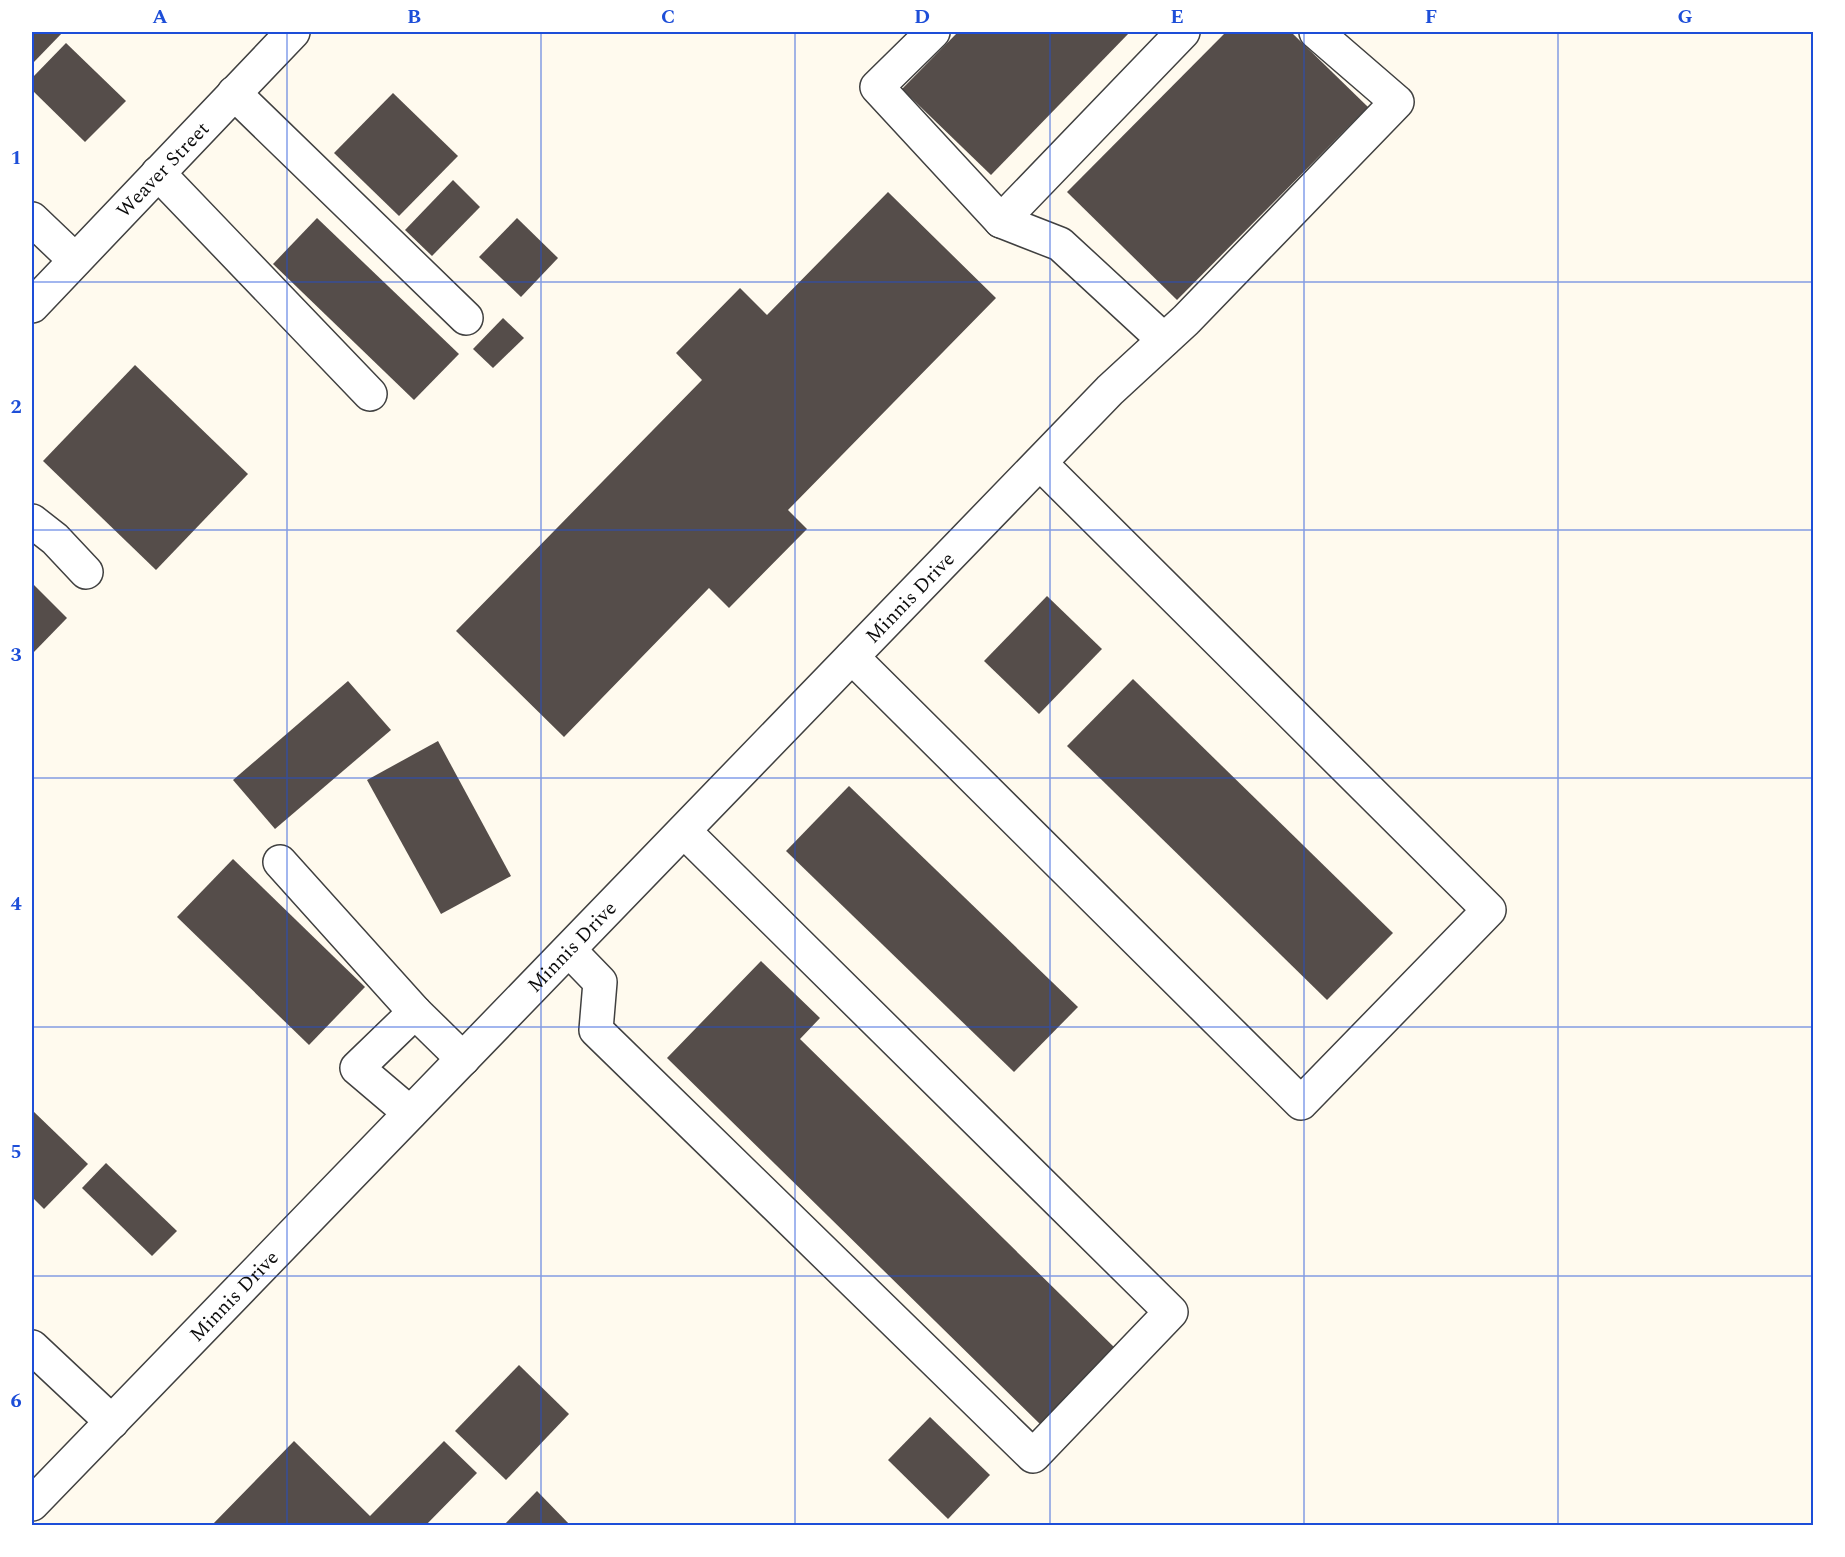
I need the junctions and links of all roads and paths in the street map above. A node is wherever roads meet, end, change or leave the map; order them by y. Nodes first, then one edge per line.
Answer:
1 (293, 32) edge
2 (933, 32) edge
3 (1182, 32) edge
4 (1316, 32) edge
5 (234, 93) junction
6 (158, 173) junction
7 (32, 219) edge
8 (1001, 220) junction
9 (75, 260) junction
10 (32, 306) edge
11 (466, 318) dead end
12 (1164, 340) junction
13 (370, 394) dead end
14 (1040, 463) junction
15 (32, 520) edge
16 (86, 573) dead end
17 (852, 657) junction
18 (684, 831) junction
19 (280, 862) dead end
20 (569, 950) junction
21 (415, 1012) junction
22 (463, 1059) junction
23 (410, 1113) junction
24 (32, 1347) edge
25 (112, 1422) junction
26 (32, 1504) edge

1 - 5 street, Weaver Street
2 - 8 street
3 - 8 street
4 - 12 street, Minnis Drive
5 - 6 street, Weaver Street
5 - 11 street
6 - 9 street, Weaver Street
6 - 13 street
7 - 9 street
8 - 12 street
9 - 10 street, Weaver Street
12 - 14 street, Minnis Drive
14 - 17 street, Minnis Drive
14 - 17 street
15 - 16 street
17 - 18 street, Minnis Drive
18 - 20 street, Minnis Drive
18 - 20 street
19 - 21 street
20 - 22 street, Minnis Drive
21 - 22 street
21 - 23 street
22 - 23 street, Minnis Drive
23 - 25 street, Minnis Drive
24 - 25 street
25 - 26 street, Minnis Drive

